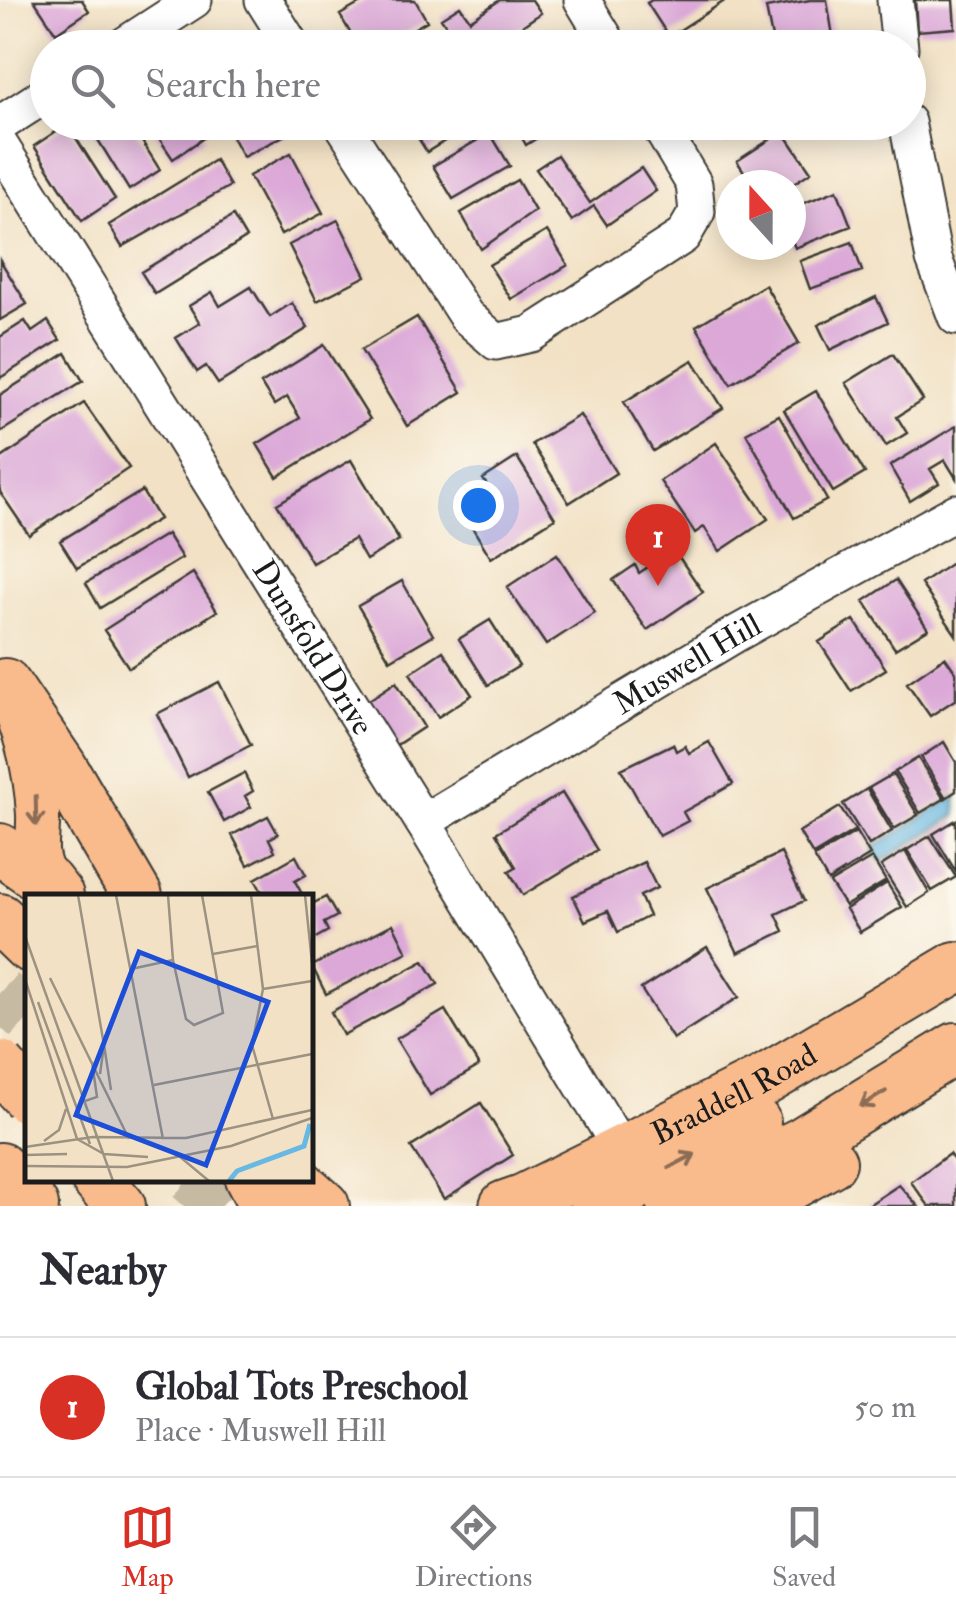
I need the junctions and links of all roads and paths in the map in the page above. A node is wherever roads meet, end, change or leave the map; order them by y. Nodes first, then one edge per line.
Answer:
1 (194, 0) edge
2 (262, 0) edge
3 (582, 0) edge
4 (895, 0) edge
5 (148, 30) edge
6 (281, 30) edge
7 (600, 30) edge
8 (898, 30) edge
9 (30, 105) edge
10 (0, 124) edge
11 (354, 140) edge
12 (668, 140) edge
13 (911, 140) edge
14 (0, 145) edge
15 (956, 316) edge
16 (956, 512) edge
17 (3, 680) edge
18 (423, 822) junction
19 (0, 849) edge
20 (59, 891) edge
21 (137, 894) edge
22 (0, 919) edge
23 (25, 943) edge
24 (956, 966) edge
25 (956, 1004) edge
26 (956, 1048) edge
27 (0, 1066) edge
28 (956, 1089) edge
29 (25, 1093) edge
30 (25, 1097) edge
31 (0, 1108) edge
32 (622, 1151) junction
33 (0, 1168) edge
34 (99, 1181) edge
35 (252, 1181) edge
36 (295, 1181) edge
37 (514, 1204) edge
38 (33, 1206) edge
39 (120, 1206) edge
40 (264, 1206) edge
41 (324, 1206) edge
42 (596, 1206) edge
43 (673, 1206) edge
44 (753, 1206) edge

1 - 5 street
2 - 6 street
3 - 7 street
4 - 8 street
9 - 10 street
11 - 12 street
13 - 15 street
14 - 18 street, Dunsfold Drive
16 - 18 street, Muswell Hill
17 -> 20 main road
17 - 21 highway
18 - 32 street, Dunsfold Drive
19 - 20 highway
22 - 23 highway
24 - 32 highway, Braddell Road
42 -> 25 highway
26 -> 43 highway
27 - 29 highway, bridge
28 - 44 highway
30 - 31 highway
32 - 37 highway, Braddell Road
33 - 38 highway
34 - 39 highway
35 - 40 highway
36 - 41 highway

